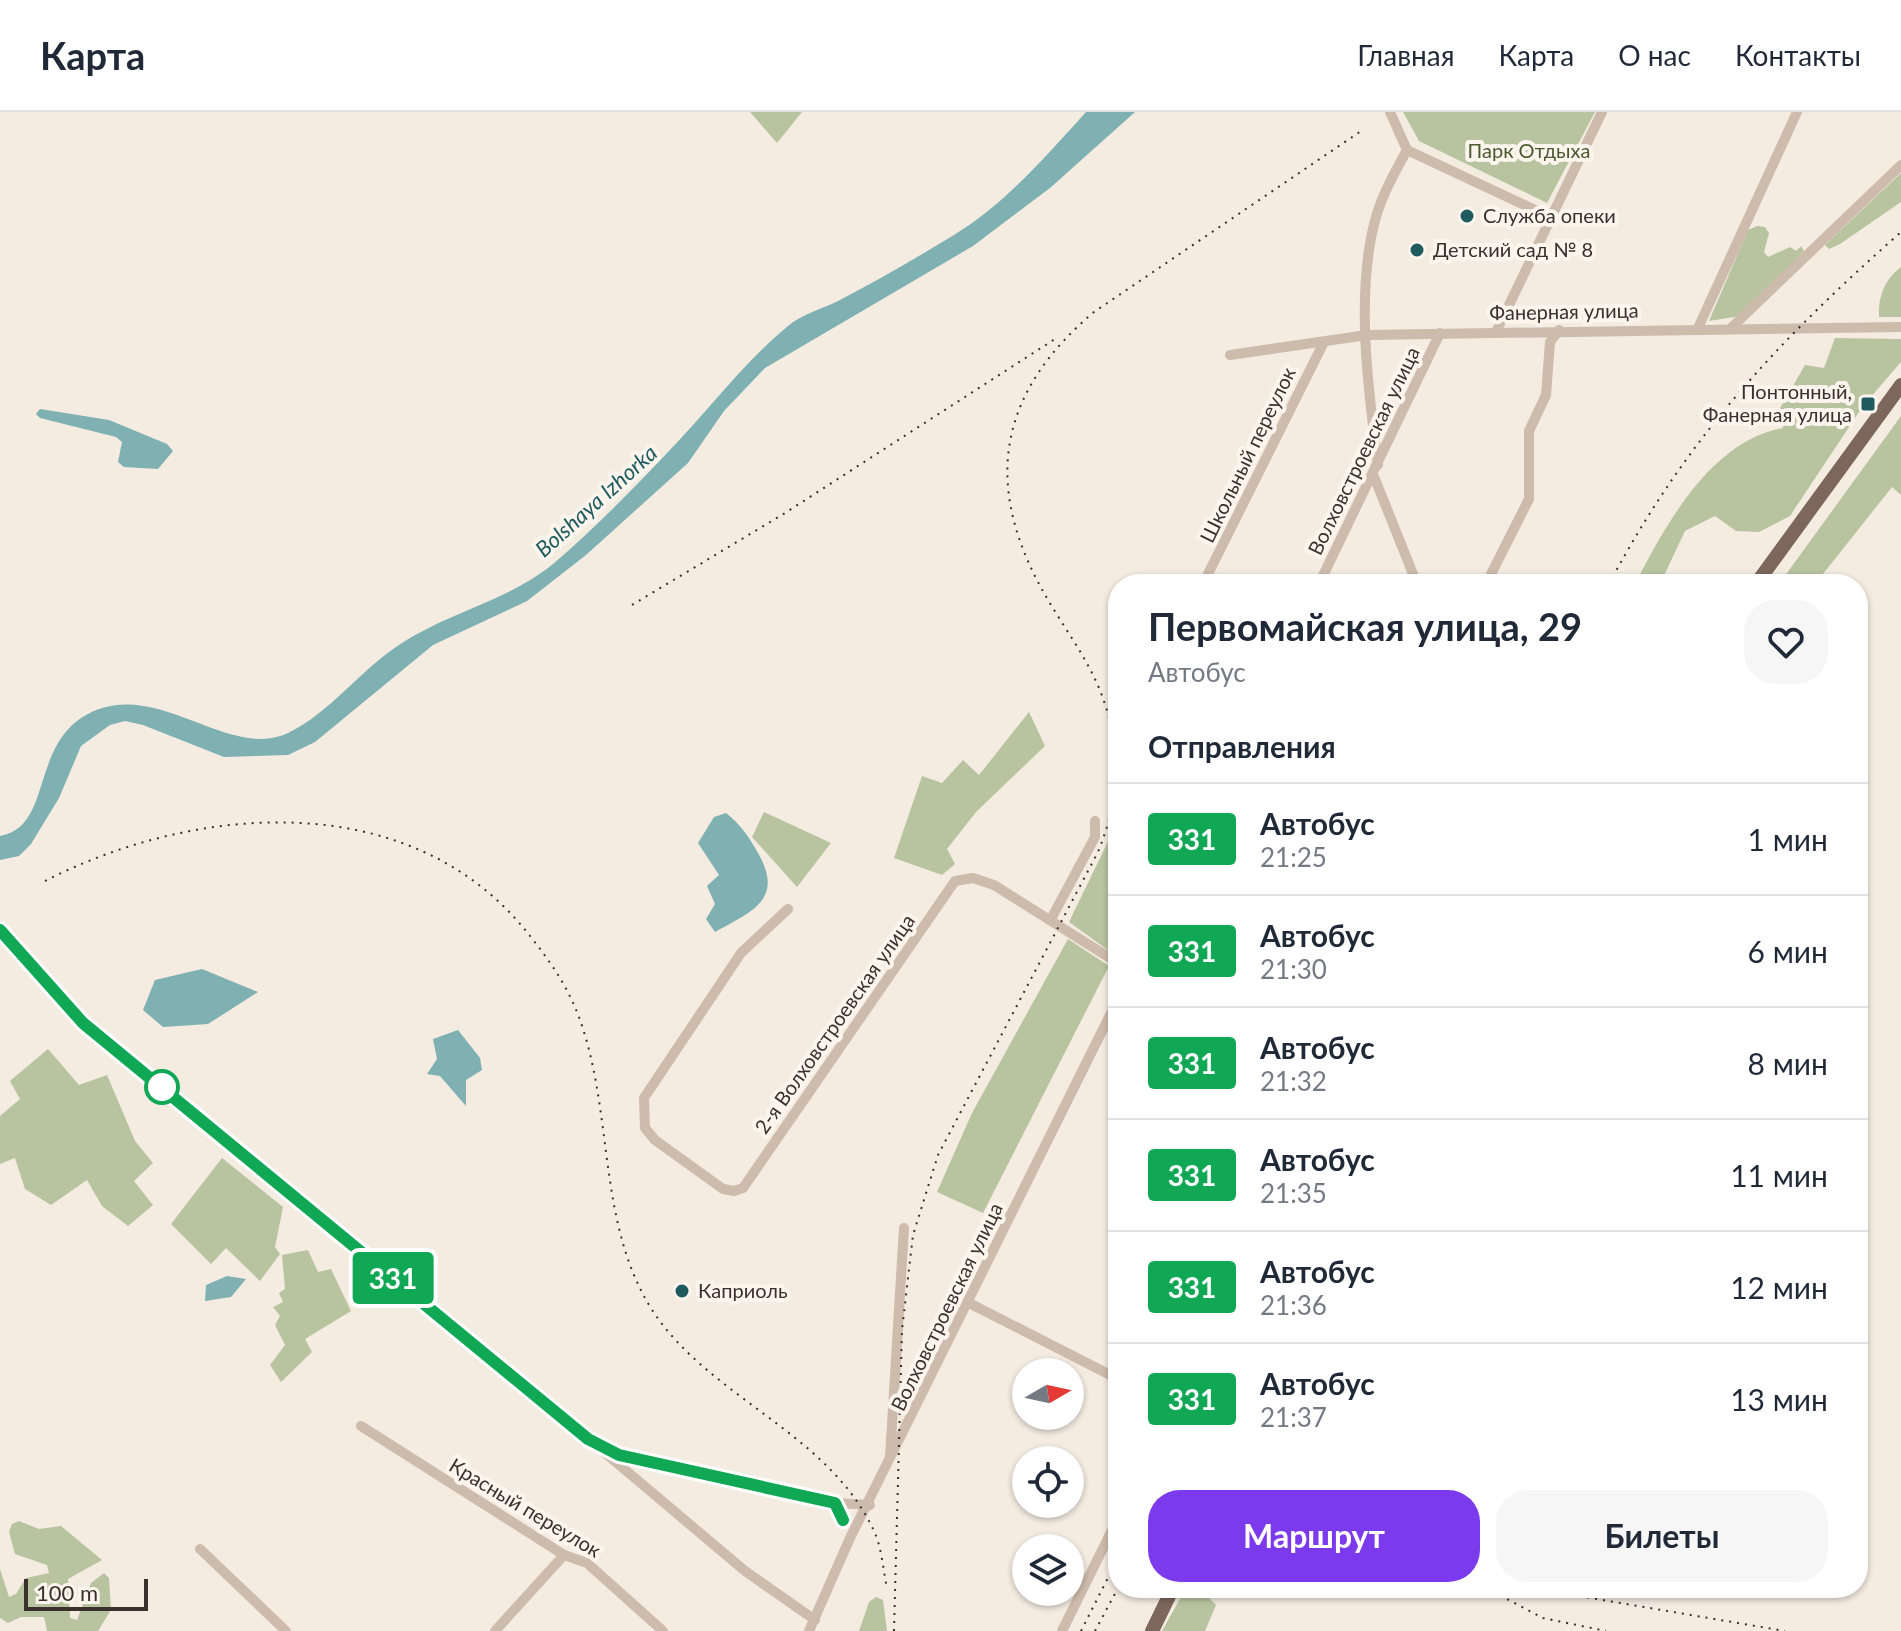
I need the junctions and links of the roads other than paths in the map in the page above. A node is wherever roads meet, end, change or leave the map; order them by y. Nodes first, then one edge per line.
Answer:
1 (1390, 112) edge
2 (1602, 112) edge
3 (1797, 112) edge
4 (1407, 150) junction
5 (1901, 165) edge
6 (1550, 217) junction
7 (1732, 327) junction
8 (1901, 327) edge
9 (1698, 328) junction
10 (1559, 330) junction
11 (1496, 332) junction
12 (1440, 333) junction
13 (1367, 335) junction
14 (1324, 342) junction
15 (1230, 355) dead end
16 (1901, 385) edge
17 (1376, 470) junction
18 (1208, 574) edge
19 (1324, 574) edge
20 (1413, 574) edge
21 (1491, 574) edge
22 (1763, 574) edge
23 (1095, 821) dead end
24 (788, 909) dead end
25 (1051, 919) junction
26 (0, 930) edge
27 (1108, 956) edge
28 (1108, 1028) edge
29 (904, 1228) dead end
30 (969, 1303) junction
31 (1108, 1374) edge
32 (361, 1426) dead end
33 (588, 1439) junction
34 (890, 1464) junction
35 (870, 1505) junction
36 (1108, 1538) edge
37 (200, 1549) dead end
38 (564, 1555) junction
39 (1168, 1598) edge
40 (815, 1620) junction
41 (286, 1631) edge
42 (495, 1631) edge
43 (663, 1631) edge
44 (809, 1631) edge
45 (1062, 1631) edge
46 (1152, 1631) edge

1 - 4 street
2 - 6 street
3 - 9 street
4 - 6 street
4 - 13 street
5 - 7 street
6 - 11 street
7 - 8 street, Фанерная улица
7 - 9 street, Фанерная улица
9 - 10 street, Фанерная улица
10 - 11 street, Фанерная улица
10 - 21 street
11 - 12 street, Фанерная улица
12 - 13 street, Фанерная улица
12 - 17 street, Волховстроевская улица
13 - 14 street, Фанерная улица
13 - 17 street
14 - 15 street, Фанерная улица
14 - 18 street, Школьный переулок
16 - 22 main road
17 - 19 street, Волховстроевская улица
17 - 20 street
23 - 25 street
24 - 25 street, 2-я Волховстроевская улица
25 - 27 street
26 - 33 street
28 - 30 street, Волховстроевская улица
29 - 34 street
30 - 31 street
30 - 34 street, Волховстроевская улица
32 - 38 street, Красный переулок
33 - 35 street
33 - 40 street
34 - 35 street, Волховстроевская улица
35 - 40 street, Волховстроевская улица
36 - 45 street
37 - 41 street
38 - 42 street
38 - 43 street, Красный переулок
39 - 46 main road
40 - 44 street, Волховстроевская улица

